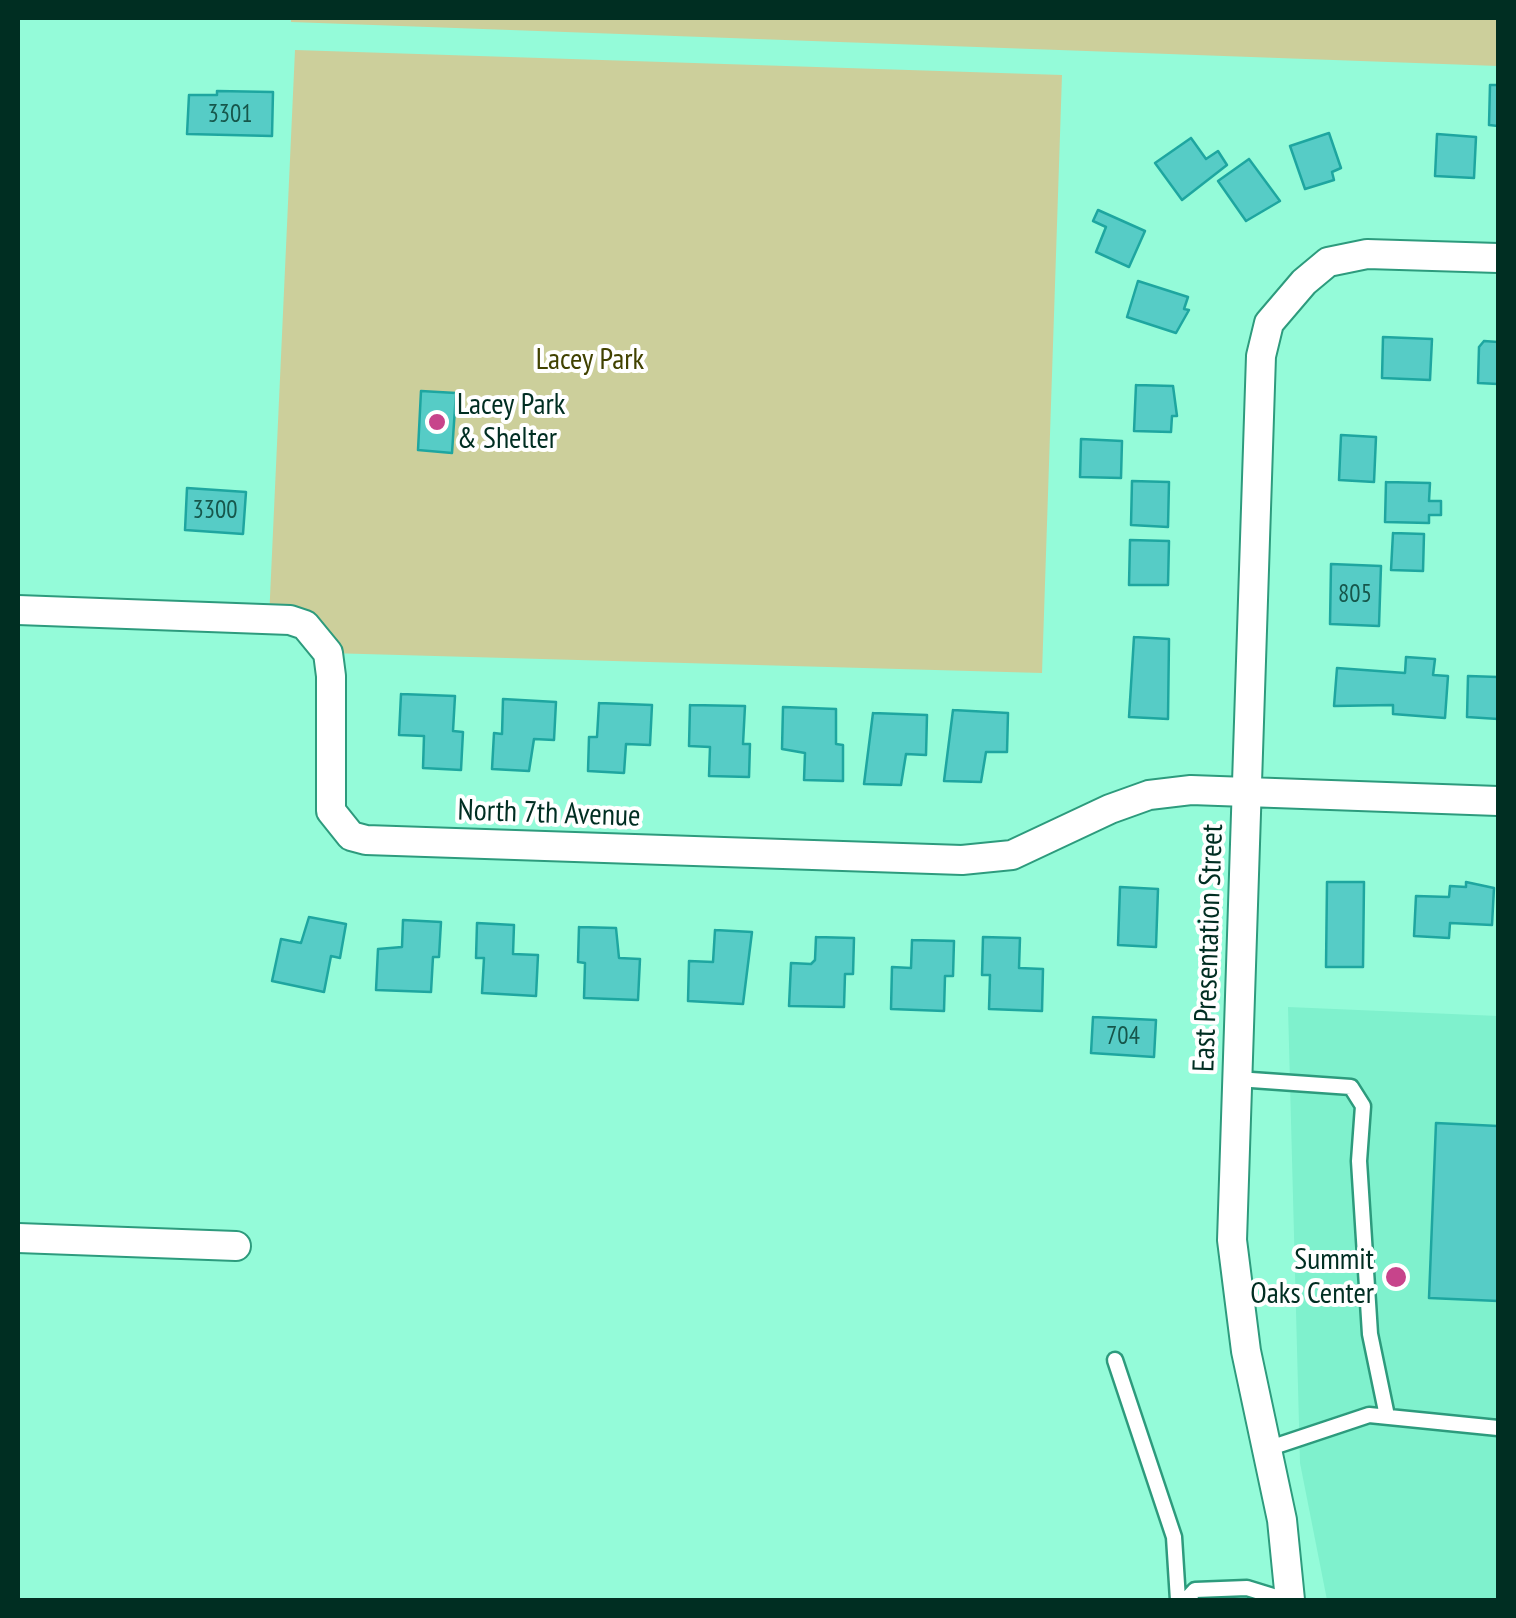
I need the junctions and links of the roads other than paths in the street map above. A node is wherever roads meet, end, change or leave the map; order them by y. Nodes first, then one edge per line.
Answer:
1 (1498, 258) edge
2 (18, 610) edge
3 (1247, 791) junction
4 (1498, 802) edge
5 (1237, 1078) junction
6 (18, 1238) edge
7 (236, 1246) dead end
8 (1115, 1360) dead end
9 (1387, 1416) junction
10 (1498, 1428) edge
11 (1267, 1449) junction
12 (1182, 1600) edge
13 (1288, 1600) edge

1 - 3 street, East Presentation Street
2 - 3 street, North 7th Avenue
3 - 4 street
3 - 5 street, East Presentation Street
5 - 9 lane
5 - 11 street, East Presentation Street
6 - 7 street
8 - 12 lane
9 - 10 lane
9 - 11 lane
11 - 13 street, East Presentation Street
12 - 13 lane

